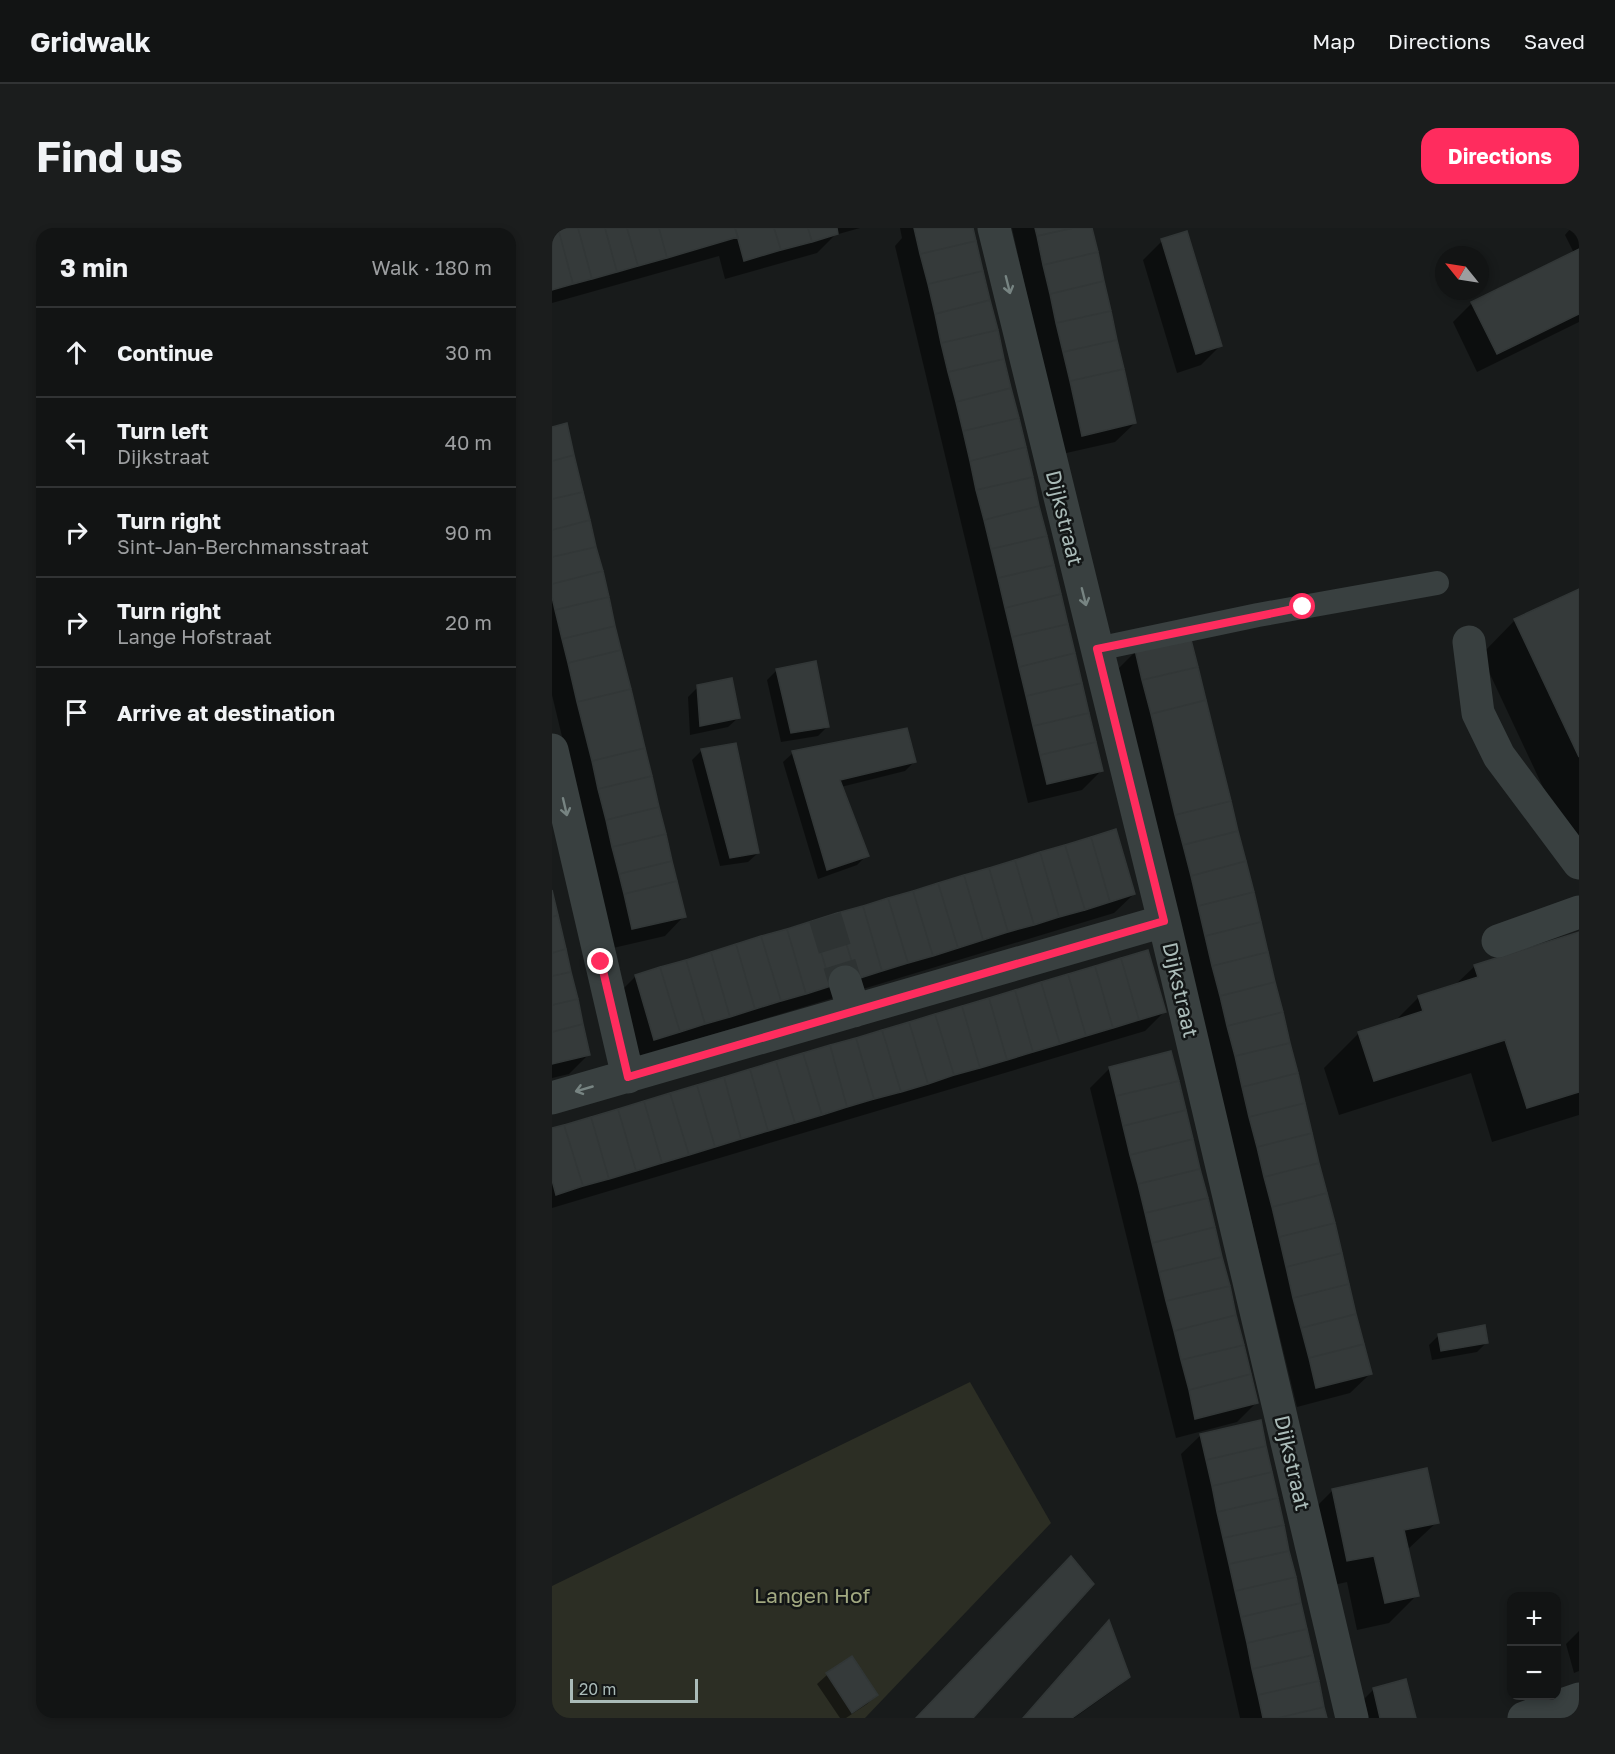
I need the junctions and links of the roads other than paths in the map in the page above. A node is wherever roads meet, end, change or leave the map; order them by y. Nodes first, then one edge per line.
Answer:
1 (994, 228) edge
2 (1437, 583) dead end
3 (1469, 642) dead end
4 (1097, 649) junction
5 (552, 750) edge
6 (1579, 863) edge
7 (1579, 912) edge
8 (1164, 921) junction
9 (1498, 941) dead end
10 (628, 1077) junction
11 (552, 1098) edge
12 (1579, 1700) edge
13 (1352, 1718) edge
14 (1524, 1718) edge

1 -> 4 street, Dijkstraat
2 - 4 lane
3 - 6 street
4 - 8 street, Dijkstraat
5 -> 10 street
7 - 9 street
8 - 10 street
8 - 13 street, Dijkstraat
10 -> 11 street
12 - 14 street

